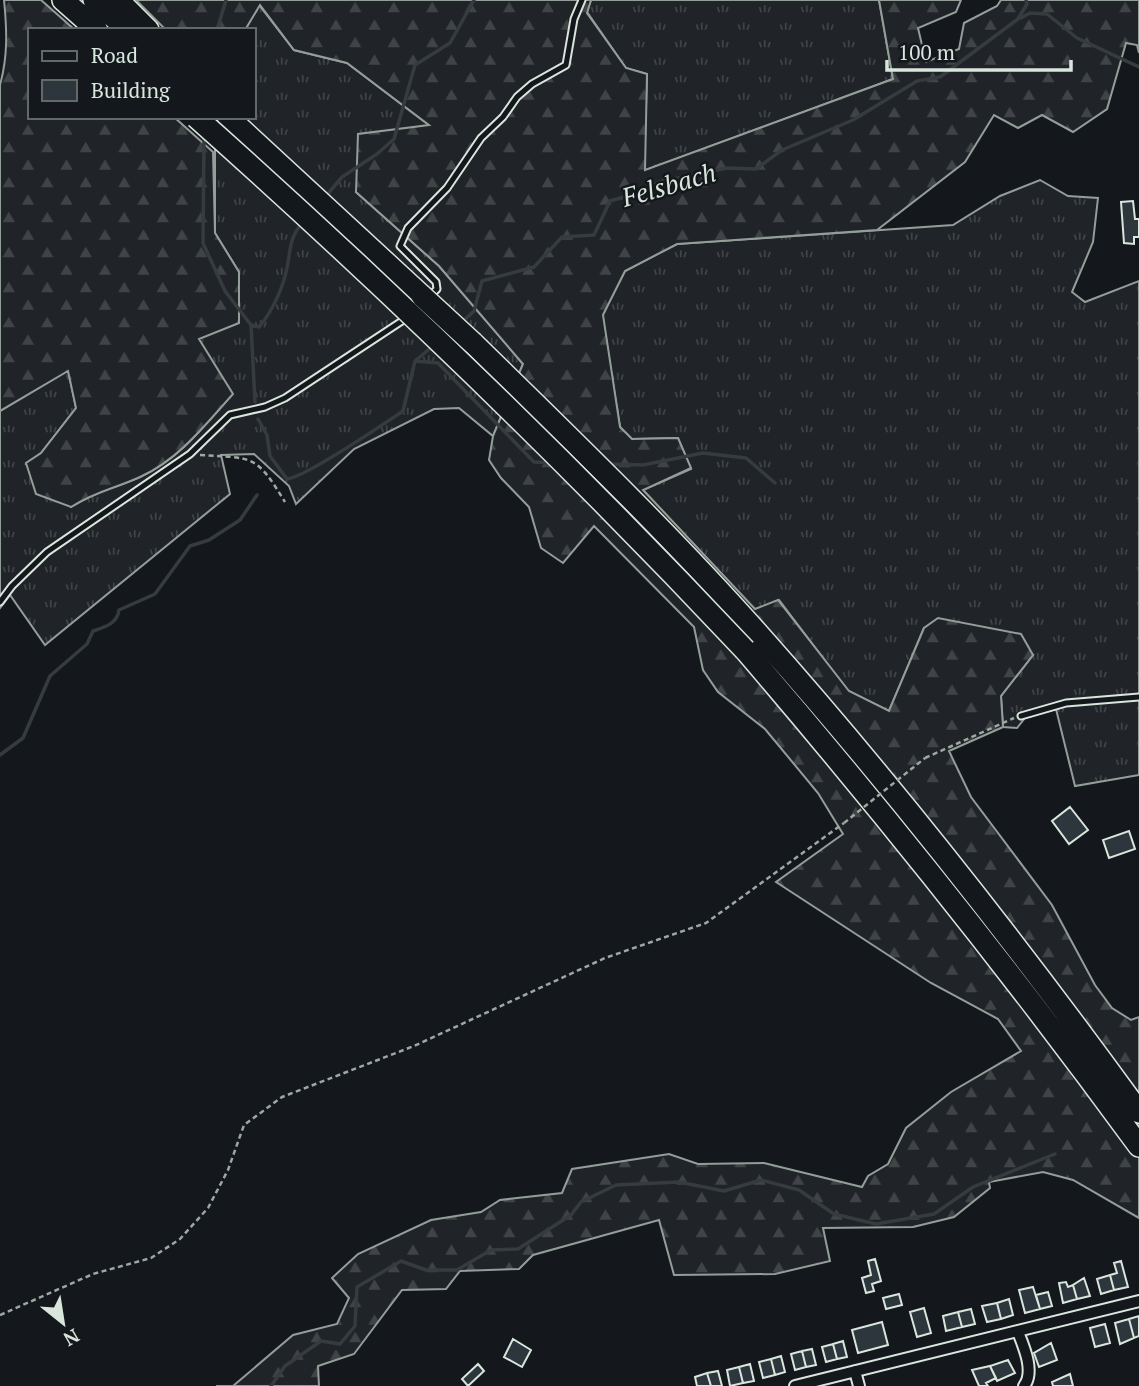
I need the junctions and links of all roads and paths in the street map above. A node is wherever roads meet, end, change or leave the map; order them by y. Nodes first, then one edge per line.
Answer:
1 (63, 0) edge
2 (94, 0) edge
3 (118, 0) edge
4 (582, 0) edge
5 (95, 28) edge
6 (126, 28) edge
7 (146, 28) edge
8 (198, 119) edge
9 (230, 119) edge
10 (190, 454) junction
11 (285, 502) dead end
12 (0, 602) edge
13 (752, 643) junction
14 (1139, 697) edge
15 (1021, 716) joint
16 (1139, 1112) edge
17 (1139, 1146) edge
18 (1139, 1301) edge
19 (0, 1315) edge
20 (1018, 1332) junction
21 (855, 1371) junction
22 (801, 1385) edge
23 (859, 1386) edge
24 (1024, 1386) edge

1 - 5 highway
2 - 6 highway
3 - 7 highway
4 - 10 lane
8 - 13 highway, bridge
9 - 13 highway, bridge
10 - 11 path
10 - 12 lane
13 - 16 highway
13 - 17 highway
14 - 15 lane
15 - 19 path, bridge
18 - 20 street
20 - 21 street
20 - 24 street
21 - 22 street
21 - 23 street

